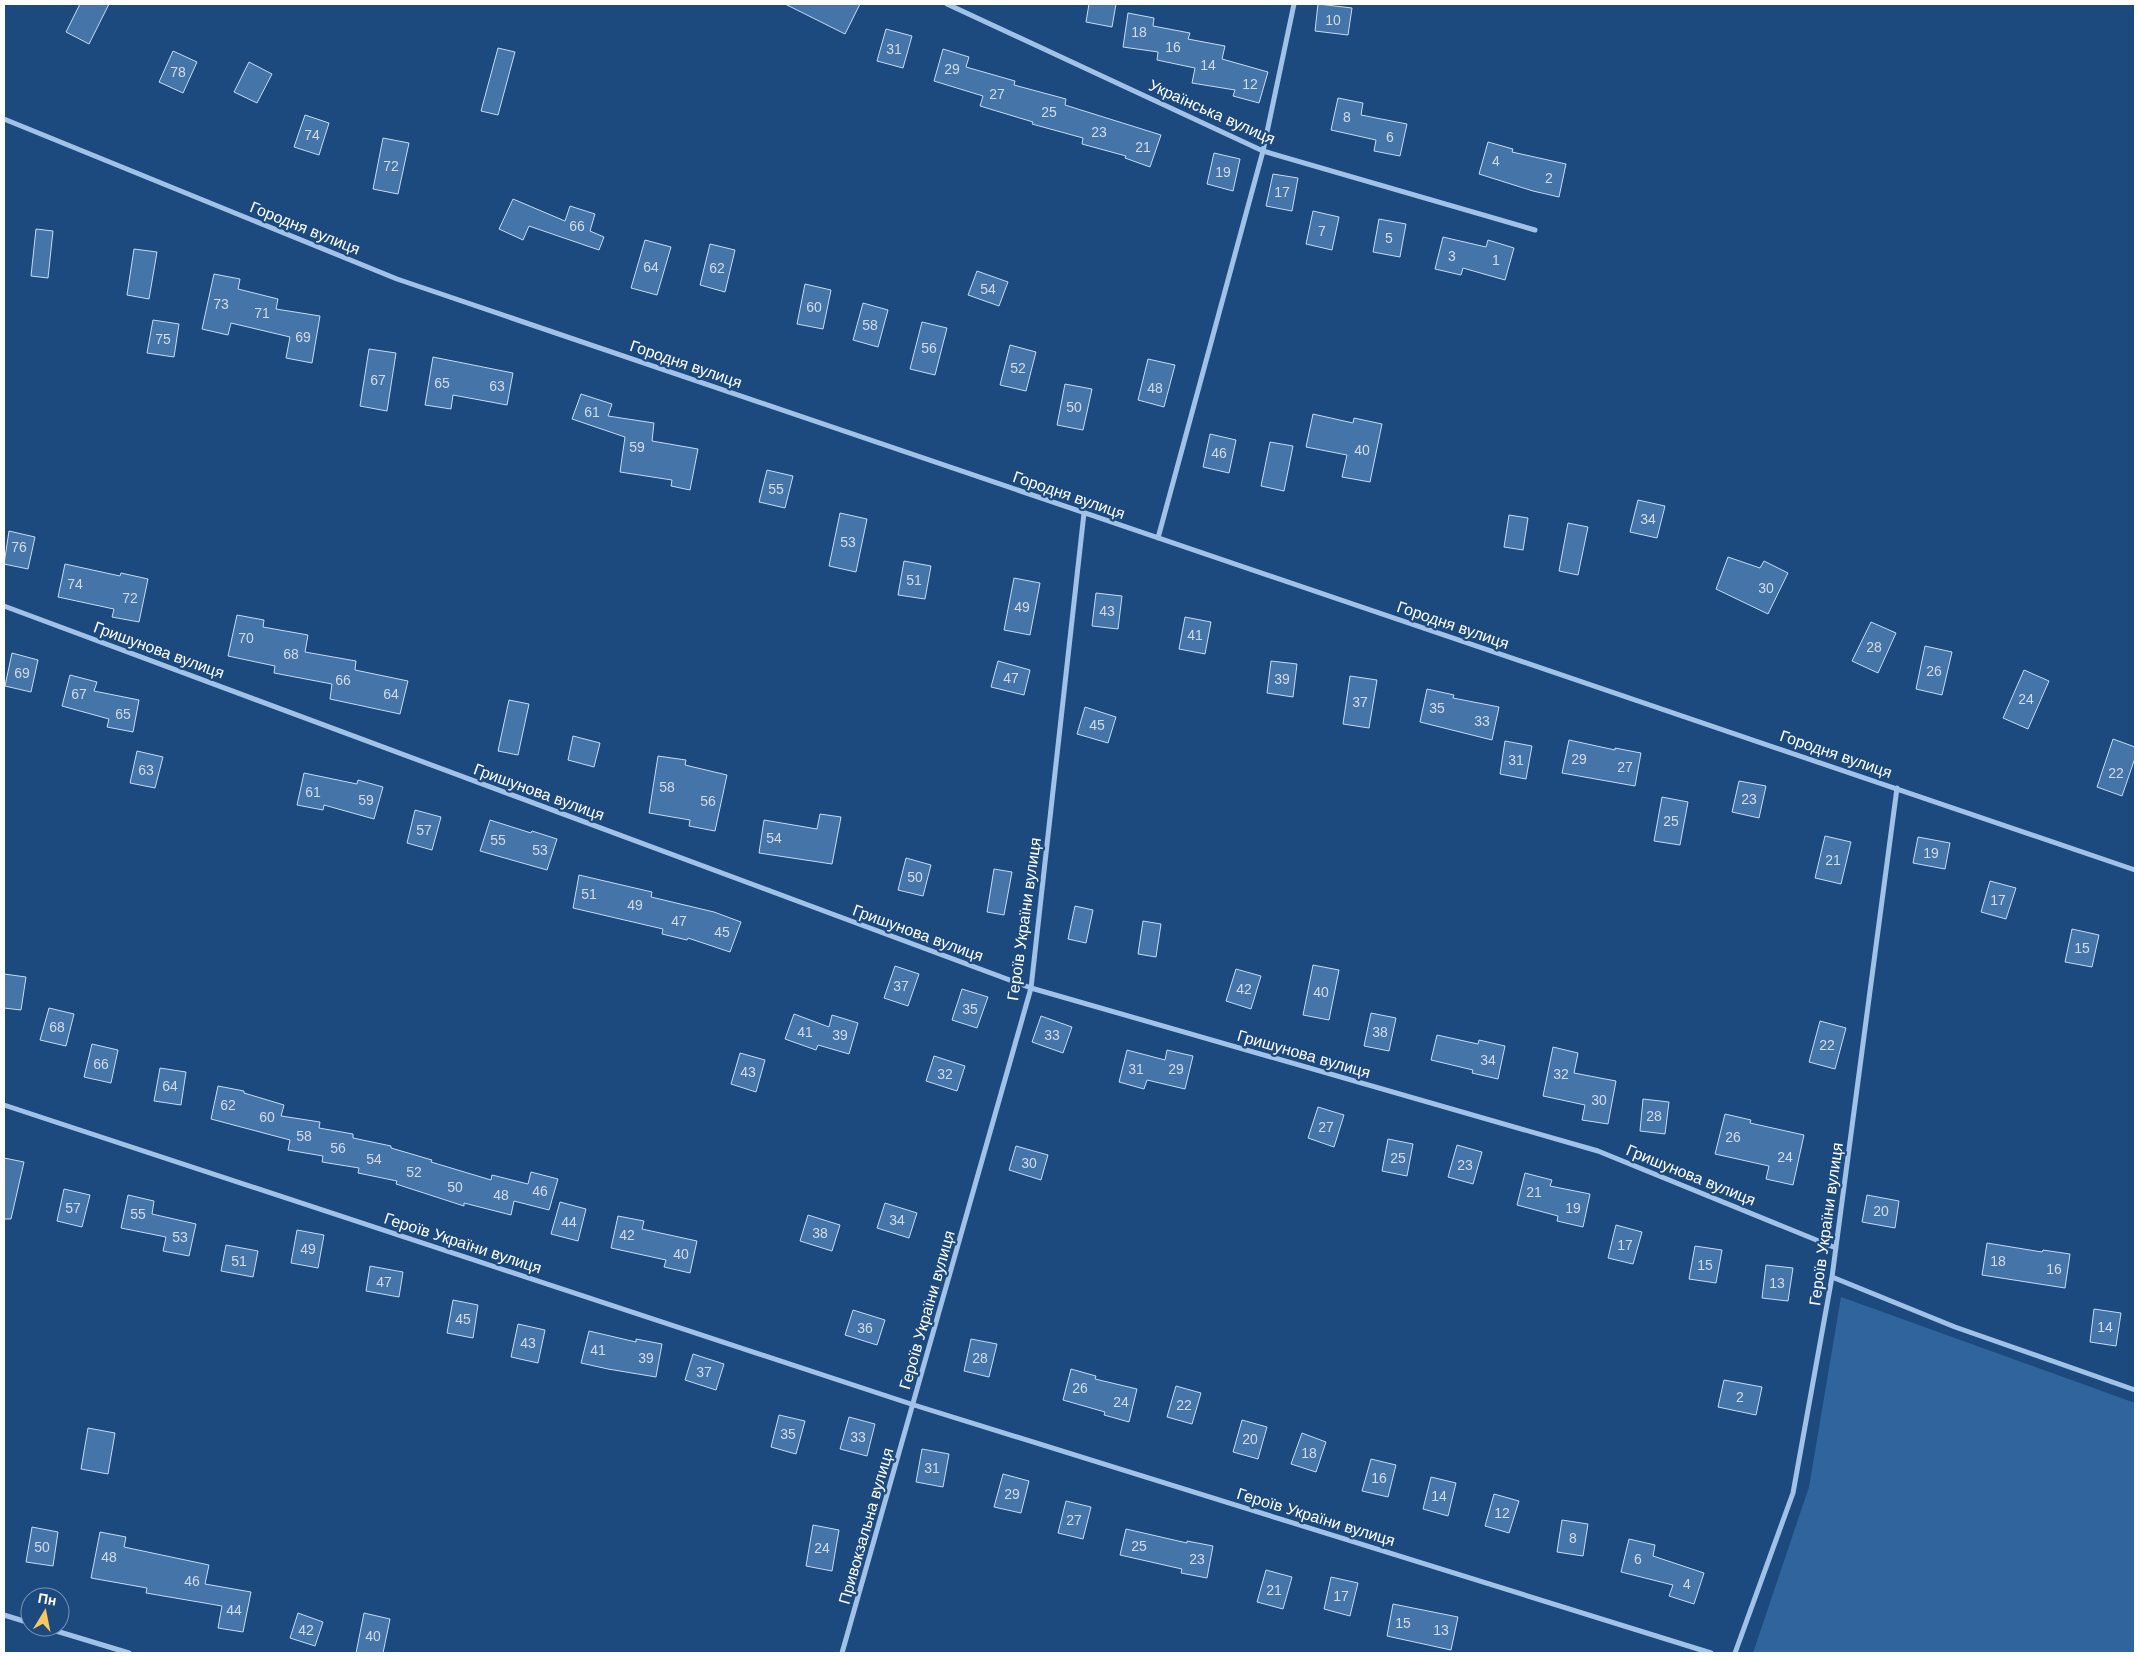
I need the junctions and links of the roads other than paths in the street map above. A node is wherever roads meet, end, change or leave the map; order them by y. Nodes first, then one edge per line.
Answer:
1 (947, 4) edge
2 (1294, 4) edge
3 (4, 119) edge
4 (1263, 151) junction
5 (1535, 230) dead end
6 (1084, 513) junction
7 (1158, 538) junction
8 (4, 606) edge
9 (1898, 788) junction
10 (2135, 870) edge
11 (1031, 988) junction
12 (4, 1106) edge
13 (1836, 1248) junction
14 (1832, 1277) junction
15 (2135, 1390) edge
16 (914, 1405) junction
17 (4, 1615) edge
18 (20, 1620) edge
19 (70, 1635) edge
20 (129, 1653) edge
21 (842, 1653) edge
22 (1711, 1653) edge
23 (1735, 1653) edge

1 - 4 street, Українська вулиця
2 - 4 street
3 - 6 street, Городня вулиця
4 - 5 street, Українська вулиця
4 - 7 street
6 - 7 street, Городня вулиця
6 - 11 street, Героїв України вулиця
7 - 9 street, Городня вулиця
8 - 11 street, Гришунова вулиця
9 - 10 street, Городня вулиця
9 - 13 street, Героїв України вулиця
11 - 13 street, Гришунова вулиця
11 - 16 street, Героїв України вулиця
12 - 16 street, Героїв України вулиця
13 - 14 street, Героїв України вулиця
14 - 15 street
14 - 23 street, Героїв України вулиця
16 - 21 street, Привокзальна вулиця
16 - 22 street, Героїв України вулиця
17 - 18 street
19 - 20 street

